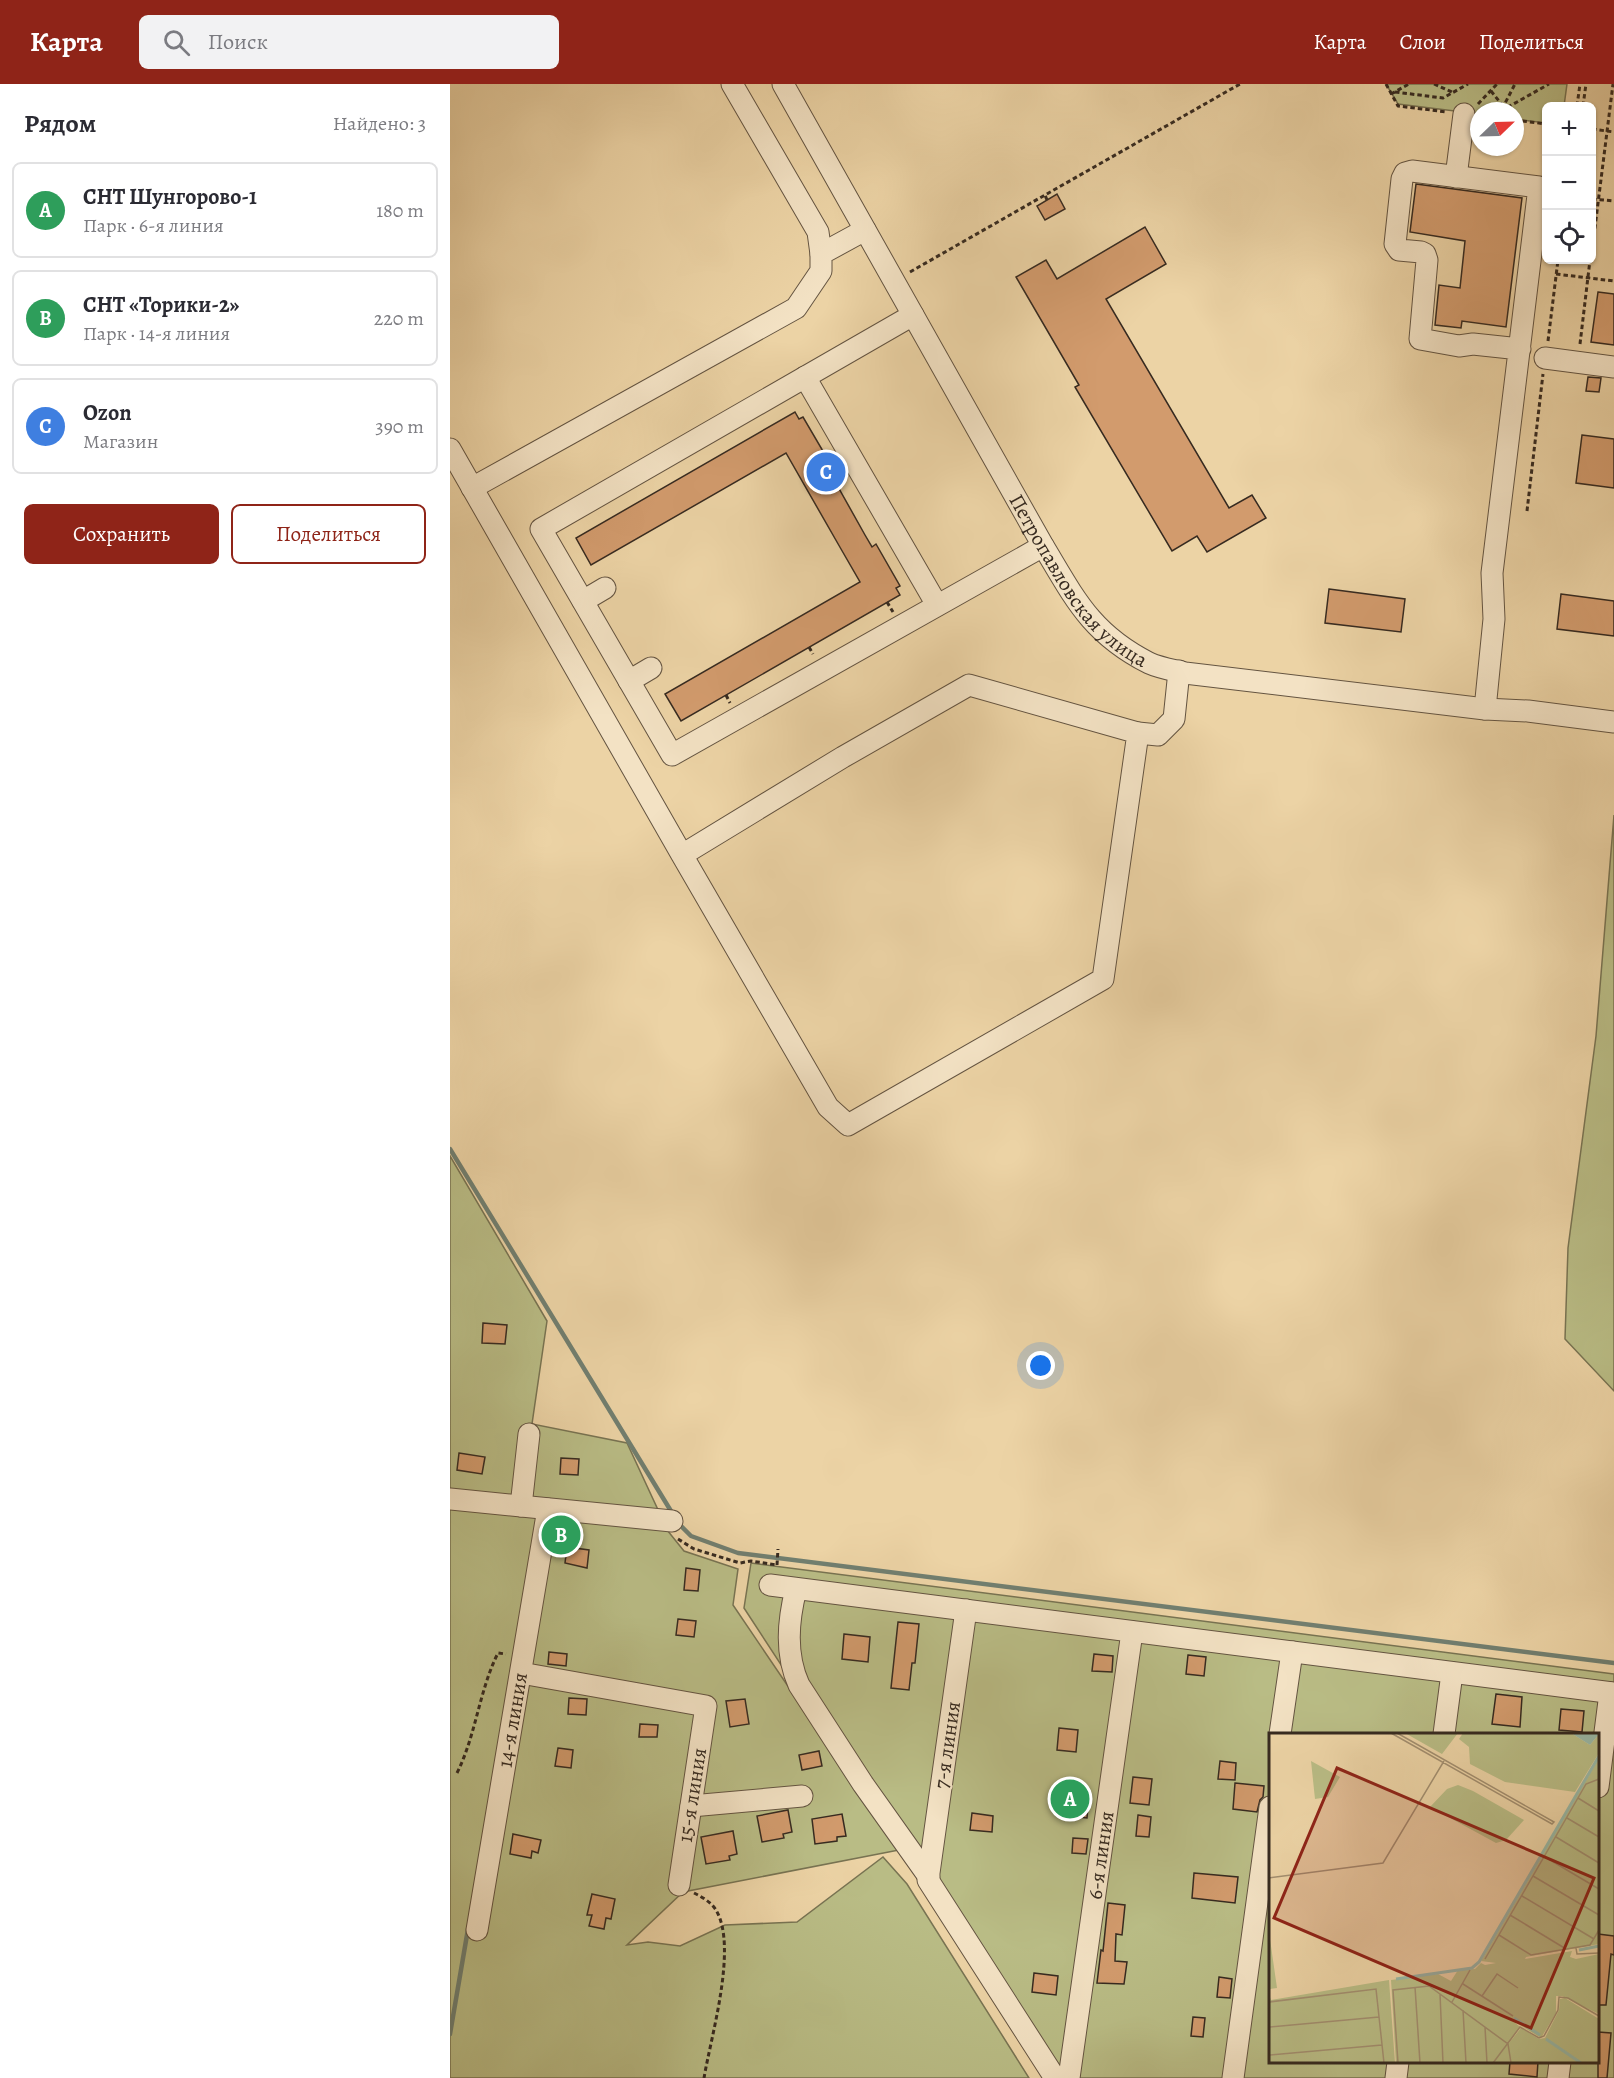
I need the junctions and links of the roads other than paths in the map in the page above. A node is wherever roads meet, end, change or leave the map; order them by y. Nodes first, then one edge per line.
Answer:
1 (732, 84) edge
2 (783, 84) edge
3 (1464, 114) road end
4 (1456, 177) junction
5 (865, 230) junction
6 (821, 254) junction
7 (913, 315) junction
8 (1520, 349) junction
9 (1545, 358) road end
10 (1614, 367) edge
11 (805, 377) junction
12 (450, 449) edge
13 (472, 488) junction
14 (1043, 546) junction
15 (605, 588) dead end
16 (583, 601) junction
17 (937, 606) junction
18 (651, 668) dead end
19 (1179, 672) junction
20 (629, 681) junction
21 (1485, 709) junction
22 (1614, 722) edge
23 (1138, 733) junction
24 (682, 855) junction
25 (529, 1434) dead end
26 (450, 1498) edge
27 (521, 1506) junction
28 (548, 1509) junction
29 (665, 1520) road end
30 (775, 1570) road end
31 (796, 1589) junction
32 (966, 1610) junction
33 (1132, 1632) junction
34 (1292, 1652) junction
35 (521, 1673) junction
36 (1452, 1673) junction
37 (1612, 1693) edge
38 (1280, 1733) edge
39 (1444, 1733) edge
40 (1599, 1780) edge
41 (802, 1796) dead end
42 (691, 1806) junction
43 (1269, 1814) edge
44 (929, 1878) junction
45 (679, 1885) road end
46 (477, 1930) dead end
47 (1398, 2063) edge
48 (1560, 2063) edge
49 (1055, 2078) edge
50 (1069, 2078) edge
51 (1233, 2078) edge
52 (1396, 2078) edge
53 (1558, 2078) edge

1 - 6 street
2 - 5 street, Петропавловская улица
3 - 4 street
4 - 8 street
4 - 8 street
5 - 6 street
5 - 7 street, Петропавловская улица
6 - 13 street
7 - 11 street
7 - 14 street, Петропавловская улица
8 - 21 street
9 - 10 street
11 - 16 street
11 - 17 street
12 - 13 street
13 - 24 street
14 - 17 street
14 - 19 street, Петропавловская улица
15 - 16 street
16 - 20 street
17 - 20 street
18 - 20 street
19 - 21 street, Петропавловская улица
19 - 23 street
21 - 22 street, Петропавловская улица
23 - 24 street
23 - 24 street
25 - 27 street
26 - 27 street
27 - 28 street
28 - 29 street
28 - 35 street, 14-я линия
30 - 31 street
31 - 32 street
31 - 44 street
32 - 33 street
32 - 44 street, 7-я линия
33 - 34 street
33 - 50 street, 6-я линия
34 - 36 street
34 - 38 street
35 - 42 street, 15-я линия
35 - 46 street, 14-я линия
36 - 37 street
36 - 39 street
37 - 40 street
41 - 42 street
42 - 45 street, 15-я линия
43 - 51 street
44 - 49 street
47 - 52 street
48 - 53 street

